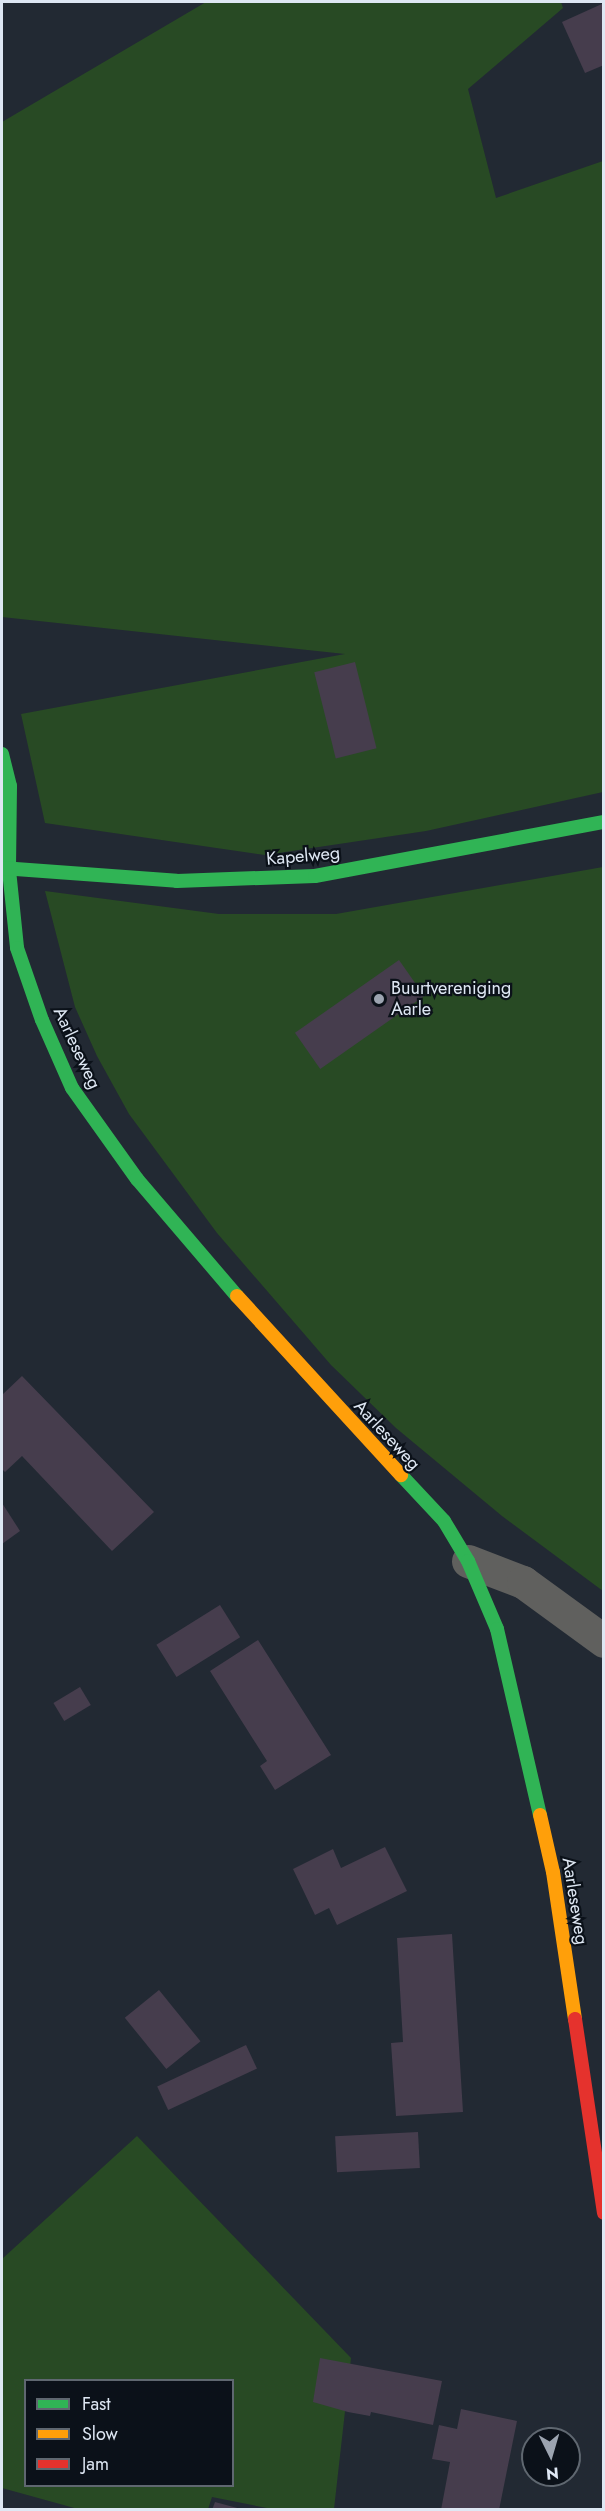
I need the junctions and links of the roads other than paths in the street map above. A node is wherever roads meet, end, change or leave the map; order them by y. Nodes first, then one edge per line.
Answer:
1 (2, 754) edge
2 (603, 822) edge
3 (5, 869) edge
4 (468, 1561) junction
5 (603, 1641) edge
6 (603, 2213) edge

1 - 3 street, Aarleseweg
2 - 3 street, Kapelweg
3 - 4 street, Aarleseweg
4 - 5 street
4 - 6 street, Aarleseweg

